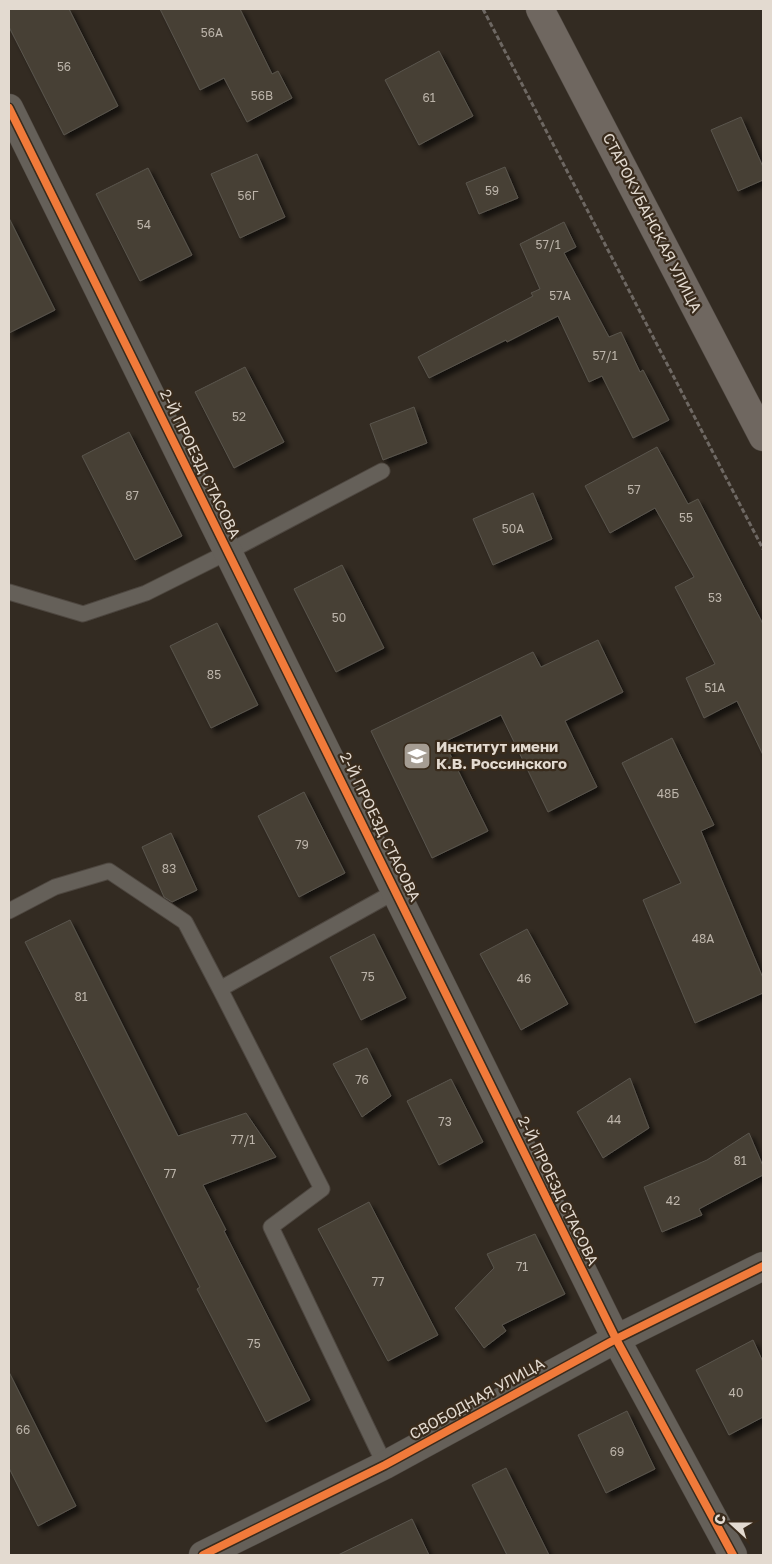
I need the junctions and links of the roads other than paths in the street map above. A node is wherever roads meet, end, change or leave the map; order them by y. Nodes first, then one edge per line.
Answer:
1 (540, 9) edge
2 (9, 108) edge
3 (763, 437) edge
4 (382, 471) dead end
5 (228, 552) junction
6 (9, 592) edge
7 (396, 891) junction
8 (9, 911) edge
9 (220, 989) junction
10 (763, 1266) edge
11 (616, 1339) junction
12 (385, 1465) junction
13 (203, 1555) edge
14 (733, 1555) edge

1 - 3 street, СТАРОКУБАНСКАЯ УЛИЦА
2 - 5 street, 2-Й ПРОЕЗД СТАСОВА
4 - 5 lane
5 - 6 lane
5 - 7 street, 2-Й ПРОЕЗД СТАСОВА
7 - 9 lane
7 - 11 street, 2-Й ПРОЕЗД СТАСОВА
8 - 9 lane
9 - 12 lane
10 - 11 street, СВОБОДНАЯ УЛИЦА
11 - 12 street, СВОБОДНАЯ УЛИЦА
11 - 14 street, 2-Й ПРОЕЗД СТАСОВА
12 - 13 street, СВОБОДНАЯ УЛИЦА

